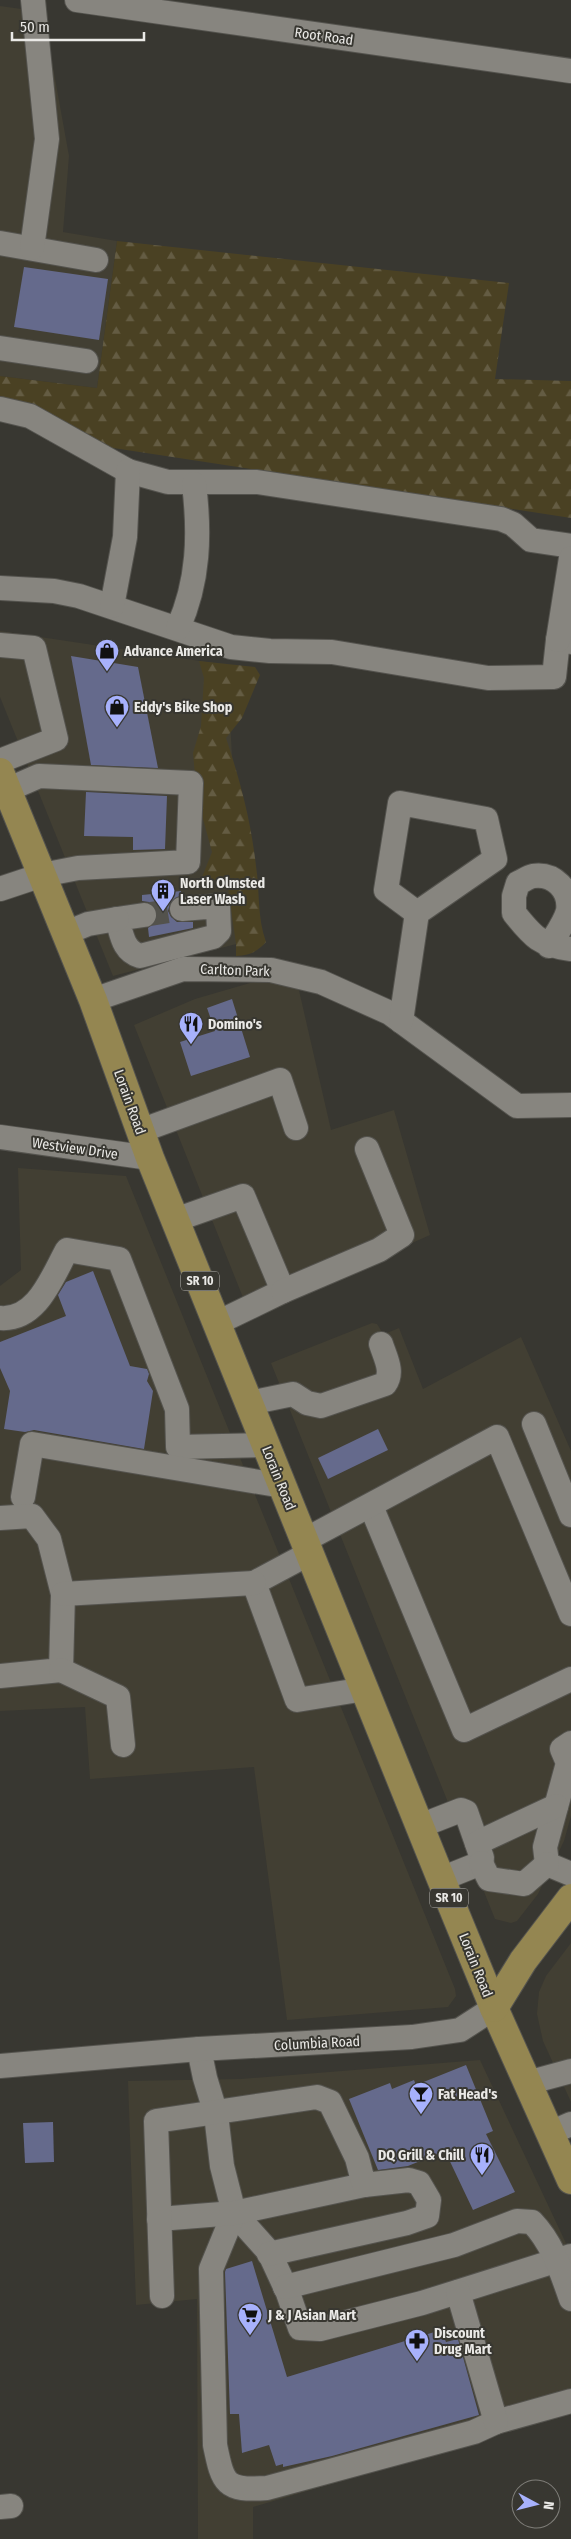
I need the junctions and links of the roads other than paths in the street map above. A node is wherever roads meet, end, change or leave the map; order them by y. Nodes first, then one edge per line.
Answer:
1 (33, 0) edge
2 (77, 0) edge
3 (571, 71) edge
4 (0, 243) edge
5 (32, 248) junction
6 (96, 260) dead end
7 (0, 348) edge
8 (86, 361) dead end
9 (0, 409) edge
10 (128, 471) junction
11 (194, 484) junction
12 (571, 546) edge
13 (571, 558) edge
14 (0, 588) edge
15 (112, 606) junction
16 (178, 628) junction
17 (564, 641) edge
18 (0, 645) edge
19 (0, 761) edge
20 (4, 781) edge
21 (42, 875) junction
22 (0, 889) edge
23 (182, 909) tunnel mouth
24 (417, 913) junction
25 (144, 915) tunnel mouth
26 (117, 920) junction
27 (66, 933) junction
28 (93, 1000) junction
29 (401, 1021) junction
30 (571, 1105) edge
31 (296, 1128) dead end
32 (140, 1131) junction
33 (0, 1137) edge
34 (367, 1149) dead end
35 (150, 1158) junction
36 (175, 1220) junction
37 (283, 1291) junction
38 (0, 1318) edge
39 (217, 1323) junction
40 (381, 1344) dead end
41 (249, 1403) junction
42 (534, 1424) dead end
43 (266, 1444) junction
44 (283, 1486) junction
45 (23, 1497) dead end
46 (371, 1506) junction
47 (571, 1515) edge
48 (0, 1518) edge
49 (307, 1547) junction
50 (254, 1583) junction
51 (63, 1594) junction
52 (571, 1614) edge
53 (61, 1670) junction
54 (0, 1676) edge
55 (571, 1679) edge
56 (364, 1689) junction
57 (571, 1744) edge
58 (123, 1745) dead end
59 (556, 1806) junction
60 (420, 1826) junction
61 (479, 1853) junction
62 (547, 1864) junction
63 (571, 1874) edge
64 (441, 1879) junction
65 (571, 1898) edge
66 (494, 2008) junction
67 (199, 2049) junction
68 (0, 2066) edge
69 (571, 2071) edge
70 (527, 2083) junction
71 (216, 2114) junction
72 (560, 2129) edge
73 (570, 2173) edge
74 (364, 2185) junction
75 (234, 2213) junction
76 (159, 2219) junction
77 (269, 2254) junction
78 (564, 2258) edge
79 (285, 2287) junction
80 (458, 2292) junction
81 (162, 2296) dead end
82 (571, 2299) edge
83 (571, 2401) edge
84 (496, 2422) junction

1 - 5 street
2 - 3 street, Root Road
4 - 5 street
5 - 6 street
7 - 8 street
9 - 10 street
10 - 11 street
10 - 15 street
11 - 12 street
11 - 16 street
13 - 17 street
14 - 15 street
15 - 16 street
16 - 17 street
18 - 19 street
20 - 21 main road, Lorain Road / SR 10
20 - 21 street
21 - 22 street
21 - 27 main road, Lorain Road / SR 10
23 - 26 street
24 - 24 street
24 - 29 street
25 - 26 street
26 - 27 street
27 - 28 main road, Lorain Road / SR 10
28 - 29 street, Carlton Park
28 - 32 main road, Lorain Road / SR 10
29 - 30 street, Carlton Park
31 - 32 street
32 - 35 main road, Lorain Road / SR 10
33 - 35 street, Westview Drive
34 - 37 street
35 - 36 main road, Lorain Road / SR 10
36 - 37 street
36 - 39 main road, Lorain Road / SR 10
37 - 39 street
38 - 43 street
39 - 41 main road, Lorain Road / SR 10
40 - 41 street
41 - 43 main road, Lorain Road / SR 10
42 - 47 street
43 - 44 main road, Lorain Road / SR 10
44 - 45 street
44 - 49 main road, Lorain Road / SR 10
46 - 49 street
46 - 52 street
46 - 55 street
48 - 51 street
49 - 50 street
49 - 56 main road, Lorain Road / SR 10
50 - 51 street
50 - 56 street
51 - 53 street
53 - 54 street
53 - 58 street
56 - 60 main road, Lorain Road / SR 10
57 - 59 street
59 - 61 street
59 - 62 street
60 - 61 street
60 - 64 main road, Lorain Road / SR 10
61 - 62 street
61 - 64 street
62 - 63 street
64 - 66 main road, Lorain Road / SR 10
65 - 66 main road, Columbia Road
66 - 67 street, Columbia Road
66 - 70 main road, Lorain Road / SR 10
67 - 68 street, Columbia Road
67 - 71 street
69 - 70 street
70 - 72 main road, Lorain Road / SR 10
71 - 74 street
71 - 75 street
71 - 76 street
72 - 73 main road, Lorain Road / SR 10
74 - 75 street
74 - 77 street
75 - 76 street
75 - 77 street
75 - 84 street
76 - 81 street
77 - 79 street
78 - 79 street
78 - 80 street
78 - 82 street
79 - 80 street
80 - 84 street
83 - 84 street

